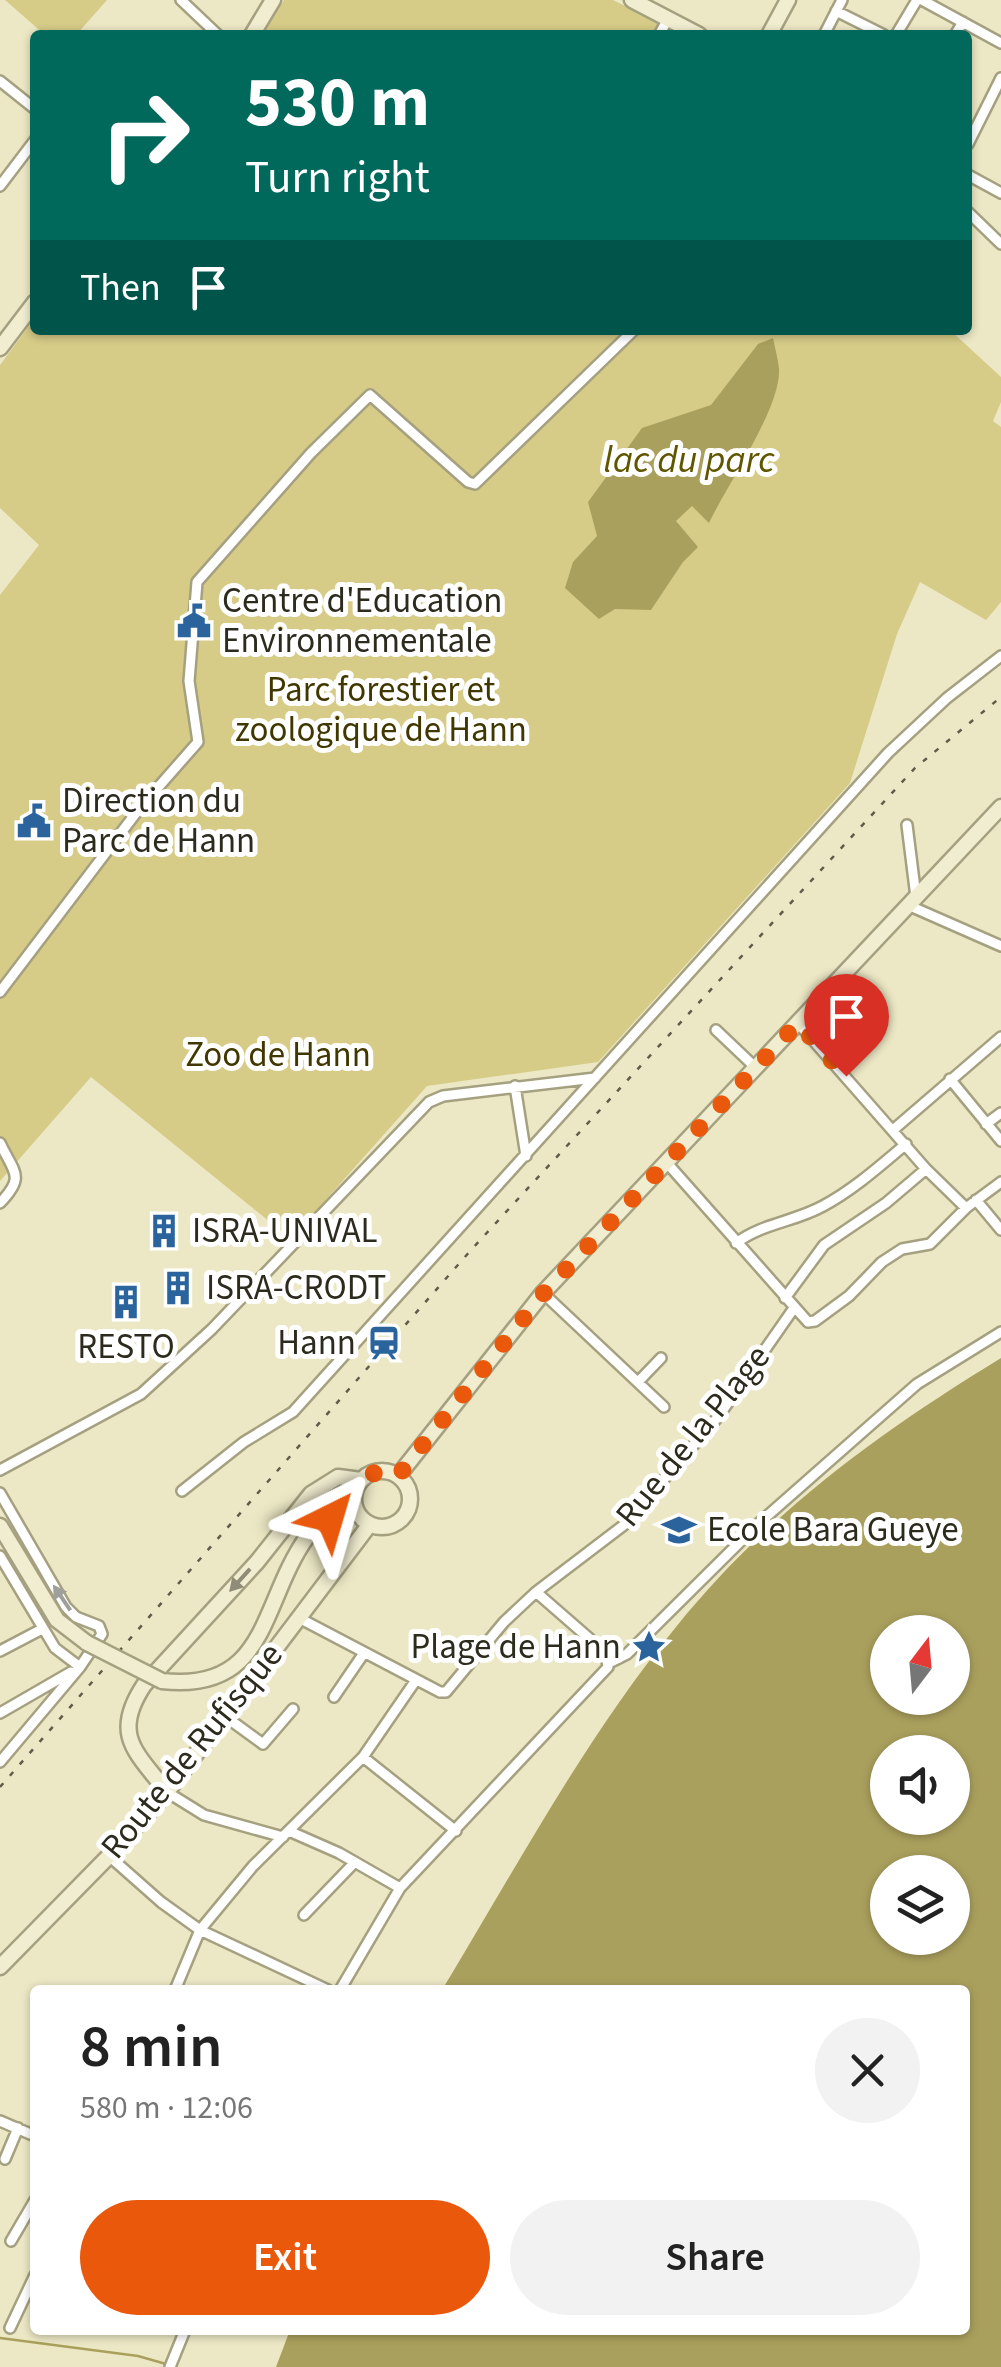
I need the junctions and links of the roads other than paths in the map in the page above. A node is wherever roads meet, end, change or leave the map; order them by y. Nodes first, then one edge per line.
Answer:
1 (181, 0) edge
2 (273, 0) edge
3 (632, 0) edge
4 (788, 0) edge
5 (842, 0) edge
6 (920, 0) edge
7 (836, 11) junction
8 (668, 19) junction
9 (963, 22) junction
10 (213, 30) edge
11 (255, 30) edge
12 (662, 30) edge
13 (689, 30) edge
14 (772, 30) edge
15 (826, 30) edge
16 (874, 30) edge
17 (899, 30) edge
18 (958, 30) edge
19 (1001, 43) edge
20 (1001, 78) edge
21 (0, 81) edge
22 (30, 106) edge
23 (972, 116) edge
24 (979, 120) junction
25 (972, 135) edge
26 (30, 147) edge
27 (972, 177) edge
28 (0, 186) edge
29 (1001, 192) edge
30 (972, 216) edge
31 (1001, 244) edge
32 (30, 309) edge
33 (629, 335) edge
34 (0, 348) edge
35 (1001, 656) edge
36 (1001, 806) edge
37 (907, 825) dead end
38 (913, 902) junction
39 (1001, 946) edge
40 (0, 992) edge
41 (798, 1023) junction
42 (716, 1030) dead end
43 (1001, 1037) edge
44 (756, 1068) junction
45 (595, 1078) junction
46 (950, 1080) junction
47 (516, 1086) junction
48 (1001, 1113) edge
49 (986, 1124) junction
50 (893, 1130) junction
51 (1001, 1141) edge
52 (0, 1143) edge
53 (906, 1144) junction
54 (526, 1156) junction
55 (667, 1163) junction
56 (926, 1169) junction
57 (1001, 1182) edge
58 (976, 1200) junction
59 (0, 1202) edge
60 (966, 1208) junction
61 (1001, 1230) edge
62 (736, 1242) junction
63 (543, 1294) junction
64 (785, 1298) junction
65 (794, 1308) junction
66 (1001, 1332) edge
67 (661, 1358) dead end
68 (638, 1382) junction
69 (664, 1406) dead end
70 (0, 1470) edge
71 (398, 1476) junction
72 (360, 1480) junction
73 (182, 1491) dead end
74 (0, 1493) edge
75 (353, 1496) junction
76 (340, 1513) junction
77 (364, 1520) junction
78 (0, 1526) edge
79 (0, 1556) edge
80 (536, 1592) junction
81 (299, 1618) junction
82 (42, 1629) junction
83 (0, 1651) edge
84 (364, 1652) junction
85 (609, 1663) junction
86 (80, 1667) junction
87 (416, 1680) junction
88 (334, 1697) dead end
89 (293, 1710) dead end
90 (0, 1713) edge
91 (226, 1717) junction
92 (363, 1757) junction
93 (0, 1762) edge
94 (167, 1792) junction
95 (456, 1831) junction
96 (286, 1834) junction
97 (109, 1856) junction
98 (355, 1862) junction
99 (400, 1888) junction
100 (304, 1915) dead end
101 (200, 1930) junction
102 (0, 1967) edge
103 (176, 1985) edge
104 (317, 1985) edge
105 (343, 1985) edge
106 (0, 2121) edge
107 (18, 2128) junction
108 (30, 2134) edge
109 (5, 2159) dead end
110 (30, 2215) edge
111 (11, 2241) dead end
112 (30, 2286) edge
113 (10, 2328) dead end
114 (183, 2335) edge
115 (170, 2367) edge

1 - 10 street
2 - 11 main road
3 - 8 main road
4 - 14 main road
5 - 7 street
6 - 9 street
6 - 17 street
7 - 15 street
7 - 16 street
8 - 12 street
8 - 13 main road
9 - 18 street
9 - 19 street
20 - 24 street
21 - 22 street
23 - 24 street
24 - 25 street
26 - 28 street
27 - 29 street
30 - 31 street
32 - 34 main road
33 - 40 street
35 - 45 street
36 - 38 main road
37 - 38 street
38 - 39 street
38 - 41 main road
41 - 44 main road
41 - 50 street
42 - 44 street
43 - 46 street
44 - 55 main road
45 - 47 street
45 - 54 street
46 - 49 street
46 - 50 street
47 - 54 street
47 - 70 street
48 - 49 street
49 - 51 street
50 - 53 street
52 - 59 street
53 - 56 street
53 - 62 street
54 - 73 street
55 - 62 street
55 - 63 main road
56 - 60 street
56 - 64 street
57 - 58 street
58 - 60 street
58 - 61 street
60 - 65 street
62 - 64 street
63 - 68 street
63 - 71 main road
64 - 65 street
65 - 80 street, Rue de la Plage
66 - 85 street
67 - 68 street
68 - 69 street
71 - 72 main road
71 - 77 main road, Route de Rufisque
72 - 75 main road
72 -> 94 main road
86 -> 74 street
75 - 76 main road
75 - 77 main road
76 - 77 main road
76 - 78 main road, bridge
77 - 81 main road, Route de Rufisque
79 - 82 street
80 - 85 street
80 - 87 street, Rue de la Plage
81 - 84 street
81 - 91 main road, Route de Rufisque
82 - 83 street
82 - 86 street
84 - 87 street
84 - 88 street
85 - 95 street
86 - 90 street
86 - 93 street
87 - 92 street
89 - 91 street
91 - 94 main road, Route de Rufisque
92 - 95 street
92 - 96 street
94 - 96 street
94 - 97 main road, Route de Rufisque
95 - 99 street
96 - 98 street
96 - 101 street
97 - 101 street
97 - 102 main road, Route de Rufisque
98 - 99 street
98 - 100 street
99 - 105 street
101 - 103 street
101 - 104 street
106 - 107 street
107 - 108 street
107 - 109 street
110 - 111 street
112 - 113 street
114 - 115 street

